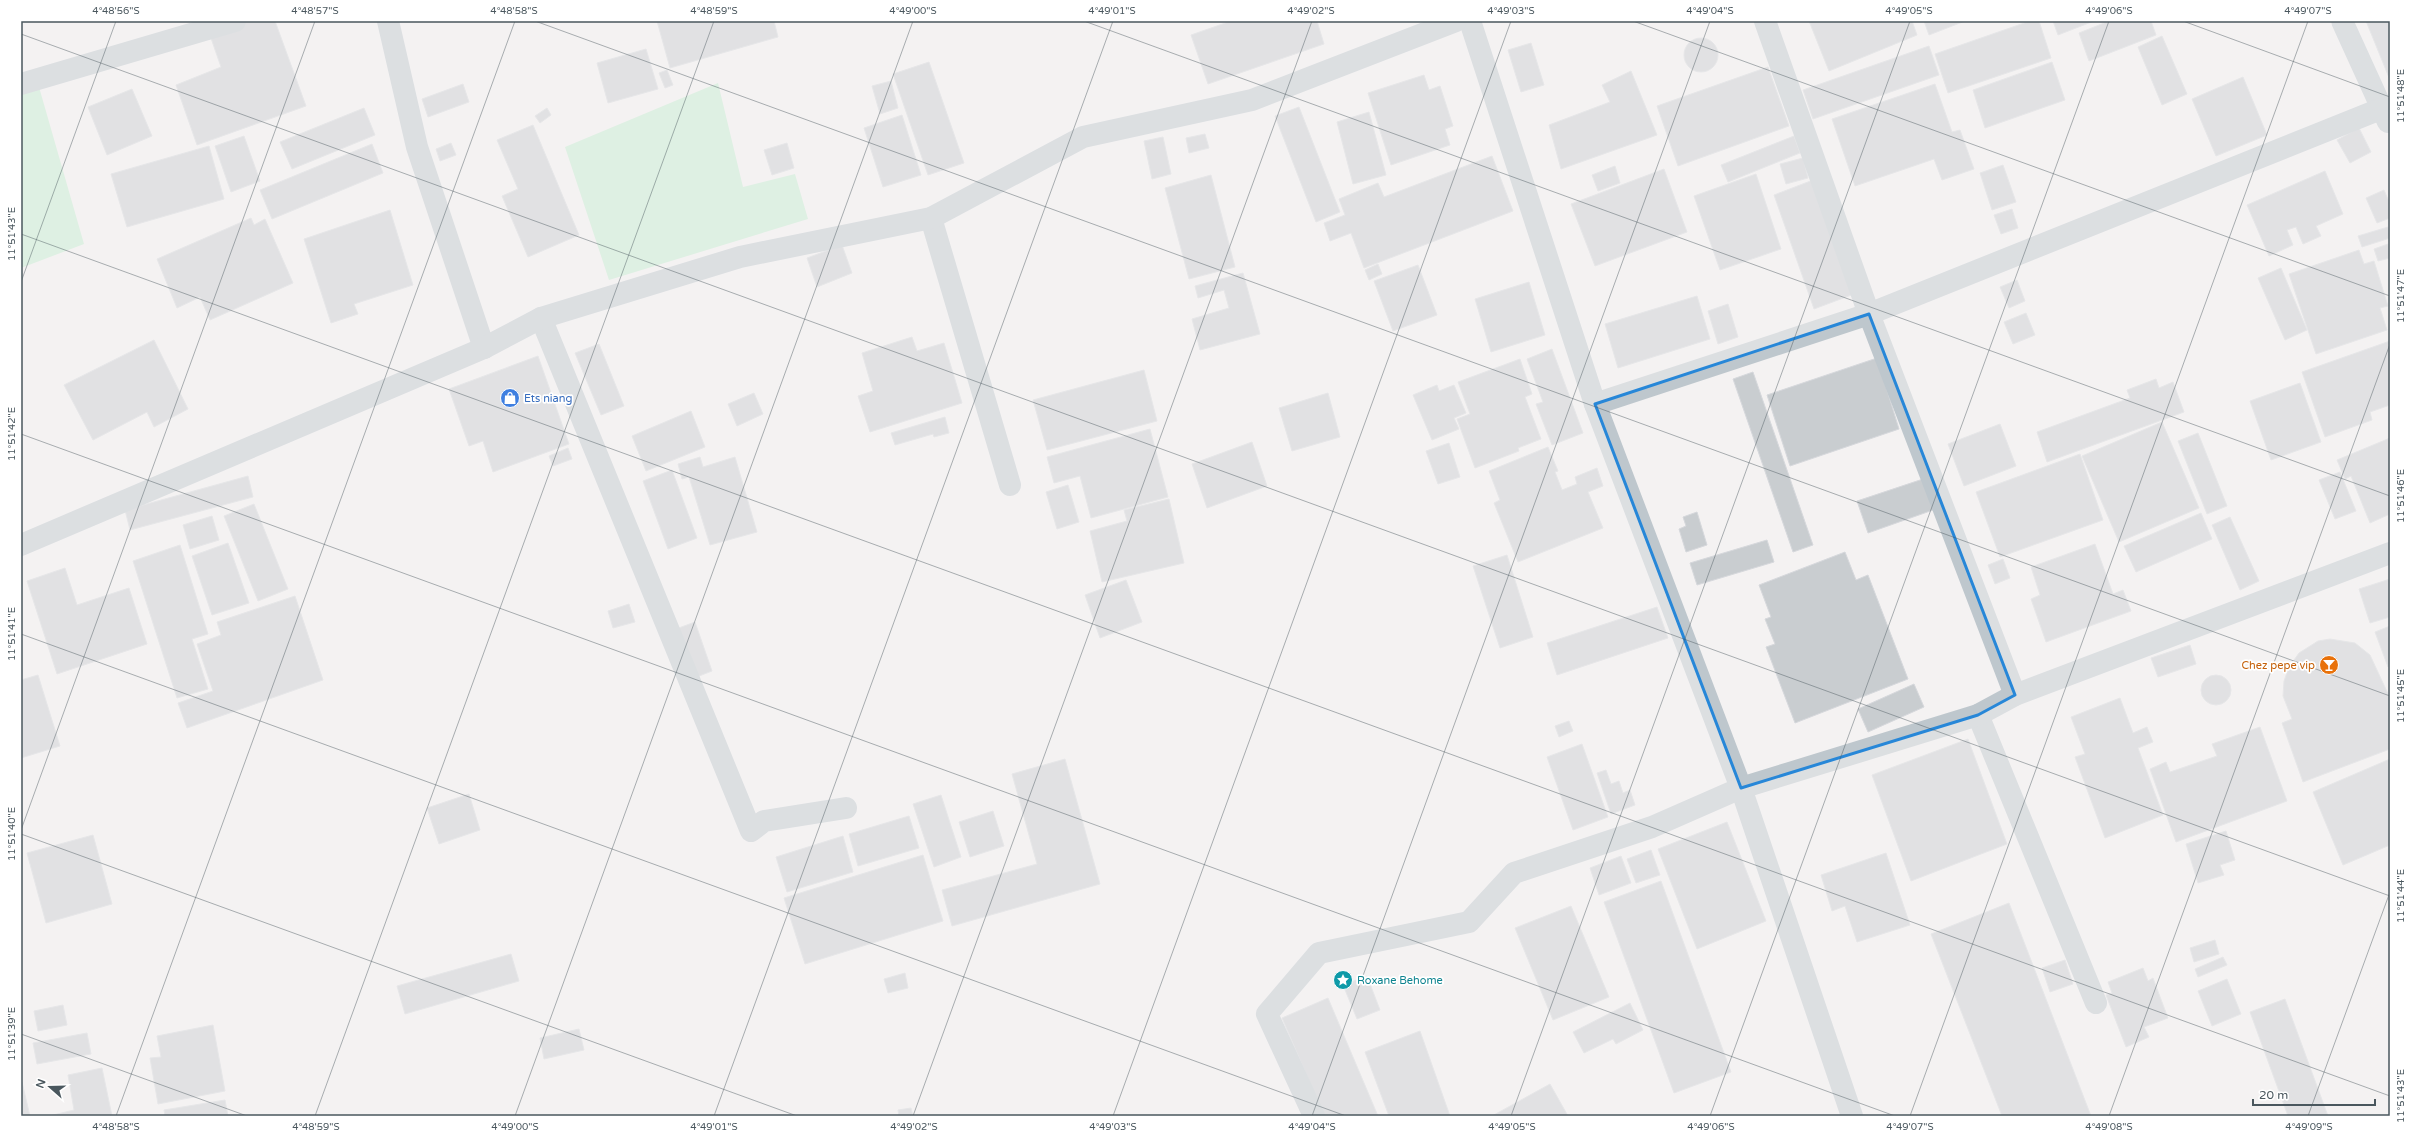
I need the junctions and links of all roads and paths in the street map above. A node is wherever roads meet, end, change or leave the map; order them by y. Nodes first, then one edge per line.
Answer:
1 (234, 21) edge
2 (388, 21) edge
3 (1456, 21) edge
4 (1470, 21) edge
5 (1765, 21) edge
6 (2342, 21) edge
7 (21, 84) edge
8 (2388, 116) edge
9 (931, 218) junction
10 (1869, 314) junction
11 (541, 318) junction
12 (484, 348) junction
13 (1595, 404) junction
14 (1010, 486) dead end
15 (21, 545) edge
16 (2390, 553) edge
17 (2016, 695) junction
18 (1978, 715) junction
19 (1742, 788) junction
20 (846, 808) dead end
21 (2096, 1003) dead end
22 (1314, 1116) edge
23 (1852, 1116) edge

1 - 7 street
2 - 12 street
3 - 9 street
4 - 13 street
5 - 10 street
6 - 8 street
8 - 10 street
9 - 11 street
9 - 14 street
10 - 13 street
10 - 17 street
11 - 12 street
11 - 20 street
12 - 15 street
13 - 19 street
16 - 17 street
17 - 18 street
18 - 19 street
18 - 21 street
19 - 22 street
19 - 23 street

